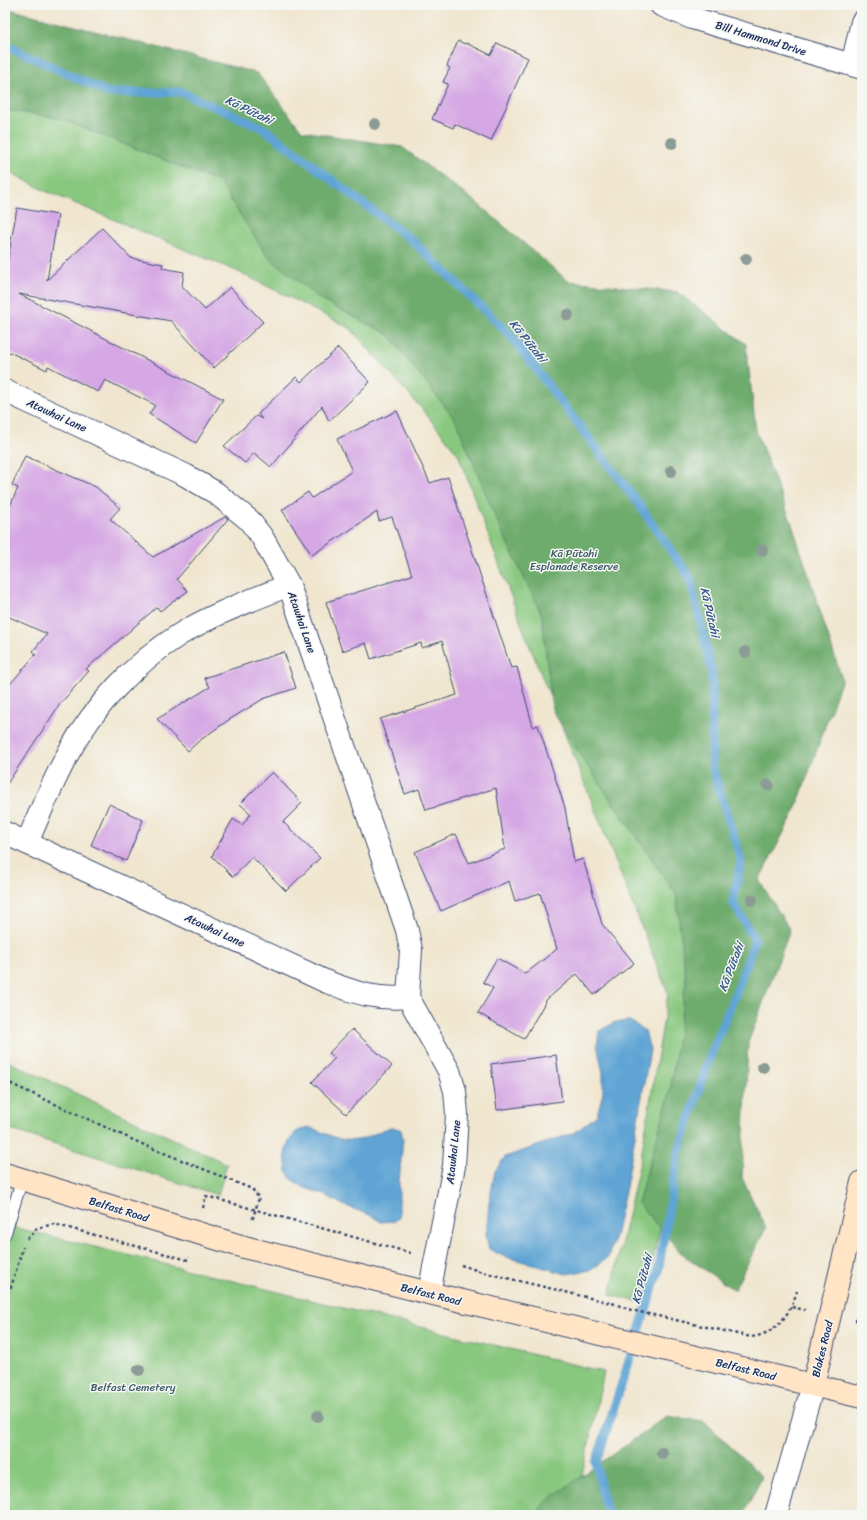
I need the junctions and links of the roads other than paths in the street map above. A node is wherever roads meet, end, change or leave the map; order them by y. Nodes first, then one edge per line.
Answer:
1 (661, 5) edge
2 (862, 22) edge
3 (857, 66) edge
4 (5, 391) edge
5 (289, 585) junction
6 (5, 833) edge
7 (26, 843) junction
8 (408, 997) junction
9 (14, 1177) edge
10 (862, 1182) edge
11 (5, 1234) edge
12 (429, 1293) junction
13 (813, 1385) junction
14 (862, 1397) edge
15 (776, 1515) edge

1 - 3 street, Bill Hammond Drive
2 - 3 street
4 - 5 street, Atawhai Lane
5 - 7 street
5 - 8 street, Atawhai Lane
6 - 7 street, Atawhai Lane
7 - 8 street, Atawhai Lane
8 - 12 street, Atawhai Lane
9 - 11 lane
9 - 12 street, Belfast Road
10 - 13 street, Blakes Road
12 - 13 street, Belfast Road
13 - 14 street, Belfast Road
13 - 15 street, Blakes Road

